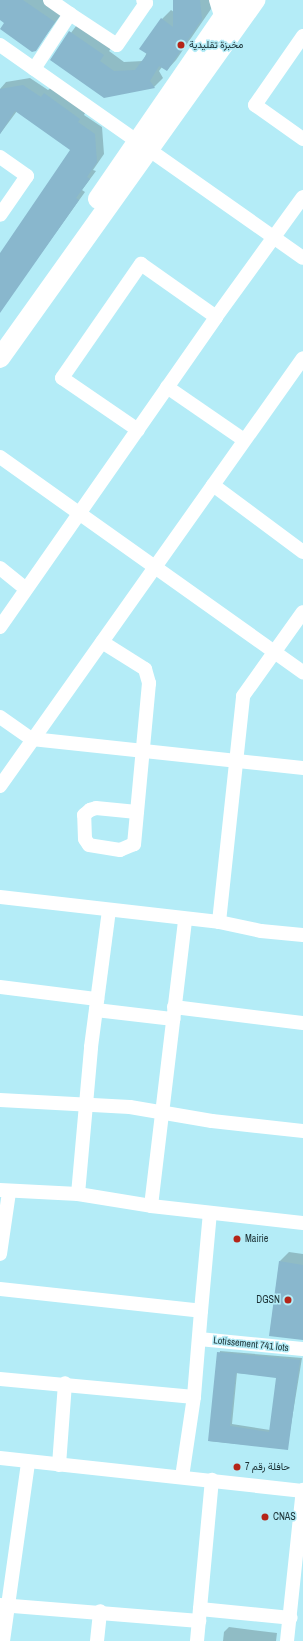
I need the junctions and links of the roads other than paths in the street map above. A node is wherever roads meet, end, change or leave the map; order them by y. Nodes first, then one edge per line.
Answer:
1 (50, 0) edge
2 (143, 0) edge
3 (235, 0) edge
4 (255, 0) edge
5 (219, 9) edge
6 (70, 14) junction
7 (303, 36) edge
8 (2, 50) edge
9 (34, 69) junction
10 (303, 139) edge
11 (142, 147) junction
12 (0, 157) edge
13 (303, 198) edge
14 (0, 215) edge
15 (273, 238) junction
16 (303, 258) edge
17 (216, 316) junction
18 (0, 337) edge
19 (0, 358) edge
20 (303, 358) edge
21 (298, 377) edge
22 (167, 387) junction
23 (138, 430) junction
24 (244, 440) junction
25 (0, 457) edge
26 (214, 485) junction
27 (81, 512) junction
28 (303, 552) edge
29 (0, 568) edge
30 (156, 568) junction
31 (26, 589) junction
32 (303, 612) edge
33 (0, 627) edge
34 (102, 642) junction
35 (274, 650) junction
36 (303, 672) edge
37 (0, 717) edge
38 (32, 739) junction
39 (143, 750) junction
40 (234, 760) junction
41 (303, 768) edge
42 (0, 786) edge
43 (137, 812) dead end
44 (0, 897) edge
45 (109, 910) junction
46 (185, 919) junction
47 (219, 922) junction
48 (303, 935) edge
49 (0, 987) edge
50 (97, 1005) junction
51 (173, 1013) junction
52 (303, 1023) edge
53 (0, 1100) edge
54 (85, 1103) junction
55 (163, 1111) junction
56 (303, 1132) edge
57 (4, 1191) edge
58 (78, 1194) junction
59 (151, 1206) junction
60 (210, 1213) junction
61 (303, 1223) edge
62 (0, 1254) edge
63 (0, 1289) edge
64 (201, 1311) junction
65 (199, 1339) junction
66 (303, 1349) edge
67 (0, 1379) edge
68 (65, 1383) junction
69 (194, 1397) junction
70 (0, 1458) edge
71 (28, 1462) junction
72 (59, 1464) junction
73 (182, 1477) junction
74 (212, 1480) junction
75 (303, 1491) edge
76 (4, 1605) edge
77 (100, 1611) junction
78 (200, 1615) junction
79 (290, 1618) junction
80 (3, 1641) edge
81 (97, 1641) edge
82 (197, 1641) edge
83 (287, 1641) edge

1 - 6 street
2 - 6 street
3 - 5 main road
4 - 11 main road
5 - 11 main road
6 - 9 street
7 - 10 street
8 - 9 street
9 - 11 street
11 - 15 street
11 - 18 main road
11 - 19 main road
12 - 14 street
13 - 15 street
15 - 16 street
15 - 17 street
17 - 22 street
17 - 23 street
20 - 21 street
21 - 24 street
22 - 23 street
22 - 24 street
23 - 27 street
24 - 26 street
25 - 27 street
26 - 28 street
26 - 30 street
27 - 30 street
27 - 31 street
29 - 31 street
30 - 34 street
30 - 35 street
31 - 33 street
32 - 35 street
34 - 38 street
34 - 39 street
35 - 36 street
35 - 40 street
37 - 38 street
38 - 39 street
38 - 42 street
39 - 40 street
39 - 43 street
40 - 41 street
40 - 47 street
44 - 45 street
45 - 46 street
45 - 50 street
46 - 47 street
46 - 51 street
47 - 48 street
49 - 50 street
50 - 51 street
50 - 54 street
51 - 52 street
51 - 55 street
53 - 54 street
54 - 55 street
54 - 58 street
55 - 56 street
55 - 59 street
57 - 58 street
57 - 62 street
58 - 59 street
59 - 60 street
60 - 61 street
60 - 64 street
63 - 64 street
64 - 65 street
65 - 66 street, Lotissement 741 lots
65 - 69 street
67 - 68 street
68 - 69 street
68 - 72 street
69 - 73 street
70 - 71 street
71 - 72 street
71 - 76 street
72 - 73 street
73 - 74 street
74 - 75 street
74 - 78 street
75 - 79 street
76 - 77 street
76 - 80 street
77 - 78 street
77 - 81 street
78 - 79 street
78 - 82 street
79 - 83 street

